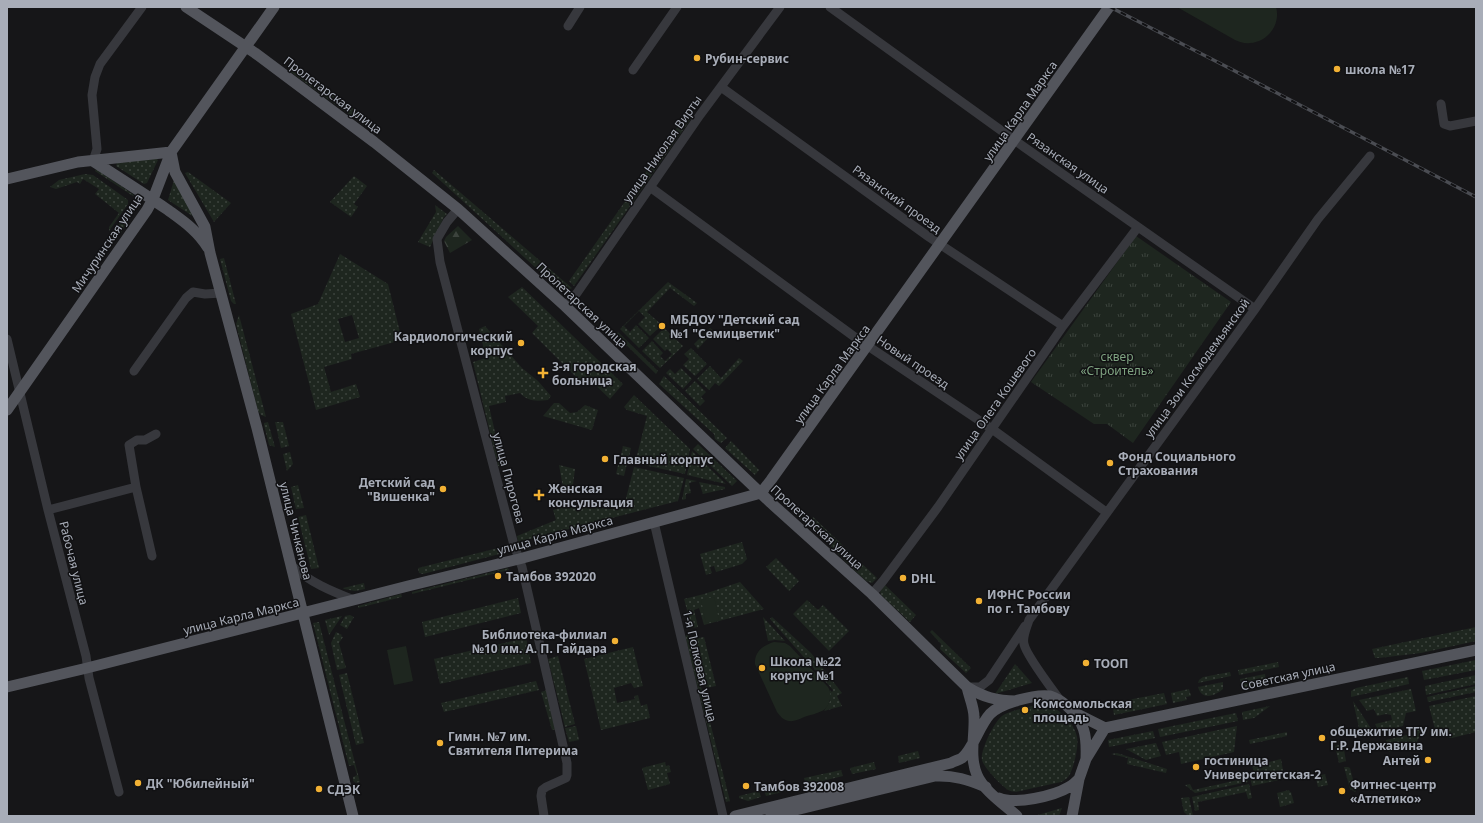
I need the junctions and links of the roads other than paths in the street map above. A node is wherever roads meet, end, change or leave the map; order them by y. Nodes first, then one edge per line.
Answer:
1 (142, 7) edge
2 (186, 7) edge
3 (274, 7) edge
4 (580, 7) edge
5 (677, 7) edge
6 (780, 7) edge
7 (830, 7) edge
8 (1109, 7) edge
9 (568, 26) dead end
10 (245, 47) junction
11 (633, 70) dead end
12 (721, 87) junction
13 (1441, 104) dead end
14 (1476, 121) edge
15 (1015, 140) junction
16 (171, 152) junction
17 (1370, 156) dead end
18 (93, 161) junction
19 (7, 179) edge
20 (650, 187) junction
21 (153, 199) junction
22 (458, 209) junction
23 (1138, 227) junction
24 (940, 244) junction
25 (210, 253) junction
26 (221, 293) junction
27 (565, 306) junction
28 (1255, 309) junction
29 (1063, 326) junction
30 (7, 339) edge
31 (868, 346) junction
32 (134, 371) dead end
33 (19, 392) junction
34 (7, 410) edge
35 (992, 429) junction
36 (156, 434) dead end
37 (136, 487) junction
38 (761, 493) junction
39 (48, 510) junction
40 (1106, 512) junction
41 (654, 522) junction
42 (152, 556) dead end
43 (519, 559) junction
44 (291, 565) junction
45 (872, 594) junction
46 (354, 600) junction
47 (303, 613) junction
48 (1029, 620) junction
49 (1476, 650) edge
50 (87, 668) junction
51 (7, 687) edge
52 (967, 687) junction
53 (1060, 700) junction
54 (1016, 701) junction
55 (1074, 712) junction
56 (1105, 728) junction
57 (973, 741) junction
58 (1086, 759) junction
59 (1079, 779) junction
60 (986, 787) junction
61 (119, 792) dead end
62 (996, 797) junction
63 (353, 816) edge
64 (544, 816) edge
65 (723, 816) edge
66 (735, 816) edge
67 (772, 816) edge
68 (1017, 816) edge
69 (1072, 816) edge

1 - 18 street
2 - 10 main road, Пролетарская улица
3 - 10 main road, Мичуринская улица
4 - 9 street
5 - 11 street
6 - 12 street, улица Николая Вирты
7 - 15 street, Рязанская улица
8 - 15 main road, улица Карла Маркса
10 - 16 main road, Мичуринская улица
10 - 22 main road, Пролетарская улица
12 - 20 street, улица Николая Вирты
12 - 24 street, Рязанский проезд
13 - 14 street
15 - 23 street, Рязанская улица
15 - 24 main road, улица Карла Маркса
16 - 18 main road
16 - 21 main road, Мичуринская улица
16 - 25 main road
17 - 28 street, улица Зои Космодемьянской
18 - 19 main road
18 - 21 main road
20 - 27 street, улица Николая Вирты
20 - 31 street, Новый проезд
21 - 25 main road
21 - 33 main road, Мичуринская улица
22 - 27 main road, Пролетарская улица
22 - 43 street, улица Пирогова
23 - 28 street, Рязанская улица
23 - 29 street, улица Олега Кошевого
24 - 29 street, Рязанский проезд
24 - 31 main road, улица Карла Маркса
25 - 26 main road, улица Чичканова
26 - 32 street
26 - 44 main road, улица Чичканова
27 - 38 main road, Пролетарская улица
28 - 40 street, улица Зои Космодемьянской
29 - 35 street, улица Олега Кошевого
30 - 33 street, Рабочая улица
31 - 35 street, Новый проезд
31 - 38 main road, улица Карла Маркса
33 - 34 main road, Мичуринская улица
33 - 39 street, Рабочая улица
35 - 40 street, Новый проезд
35 - 45 street, улица Олега Кошевого
36 - 37 street
37 - 39 street
37 - 42 street
38 - 41 main road, улица Карла Маркса
38 - 45 main road, Пролетарская улица
39 - 50 street, Рабочая улица
40 - 48 street, улица Зои Космодемьянской
41 - 43 main road, улица Карла Маркса
41 - 65 street, 1-я Полковая улица
43 - 46 main road, улица Карла Маркса
43 - 64 street, улица Пирогова
44 - 46 street
44 - 47 main road, улица Чичканова
45 - 52 main road, Пролетарская улица
46 - 47 main road, улица Карла Маркса
47 - 50 main road, улица Карла Маркса
47 - 63 main road, улица Чичканова
48 - 52 street
48 - 53 street, улица Зои Космодемьянской
49 - 56 main road, Советская улица
50 - 51 main road, улица Карла Маркса
50 - 61 street, Рабочая улица
52 - 54 main road
52 - 57 main road
53 - 54 main road
53 - 55 main road
54 - 57 main road
55 - 56 main road
55 - 58 main road
56 - 58 main road
57 - 60 main road
57 - 66 main road
58 - 59 main road
59 - 62 main road
59 - 69 main road
60 - 62 main road
60 - 67 main road
62 - 68 main road

